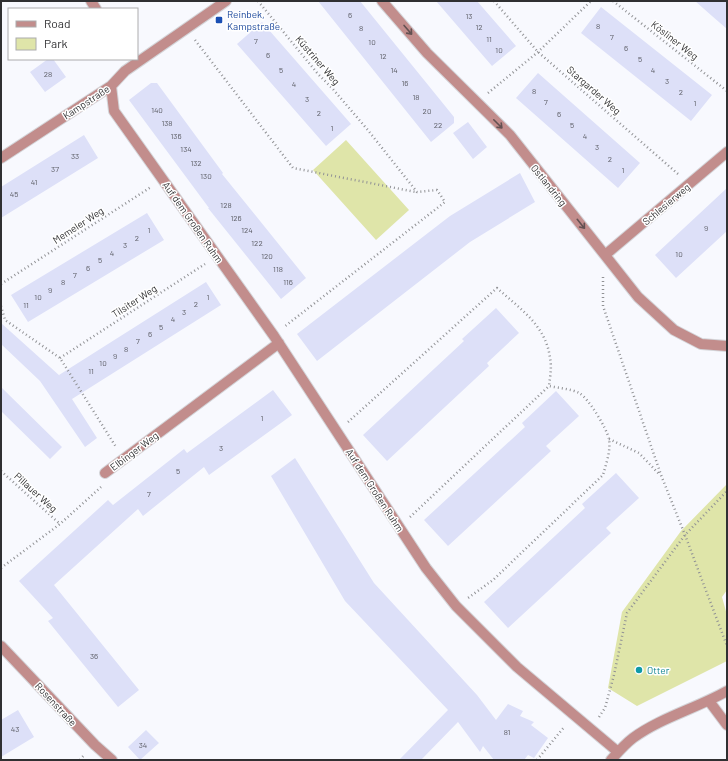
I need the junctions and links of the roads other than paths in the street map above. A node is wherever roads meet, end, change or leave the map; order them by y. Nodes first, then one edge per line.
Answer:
1 (226, 1) edge
2 (382, 1) edge
3 (138, 58) edge
4 (132, 62) edge
5 (111, 86) junction
6 (727, 152) edge
7 (1, 158) edge
8 (605, 255) junction
9 (276, 340) junction
10 (727, 346) edge
11 (105, 473) road end
12 (1, 646) edge
13 (727, 691) edge
14 (709, 701) junction
15 (727, 725) edge
16 (618, 752) junction
17 (112, 760) edge
18 (611, 760) edge

1 - 3 street, Kampstraße
2 -> 8 street, Ostlandring
4 - 5 street, Kampstraße
5 - 7 street, Kampstraße
5 - 9 street, Auf dem Großen Ruhm
6 - 8 street, Schlesierweg
8 - 10 street, Ostlandring
9 - 11 street, Elbinger Weg
9 - 16 street, Auf dem Großen Ruhm
12 - 17 street, Rosenstraße
13 - 14 street
14 - 15 street
14 - 16 street
16 - 18 street

